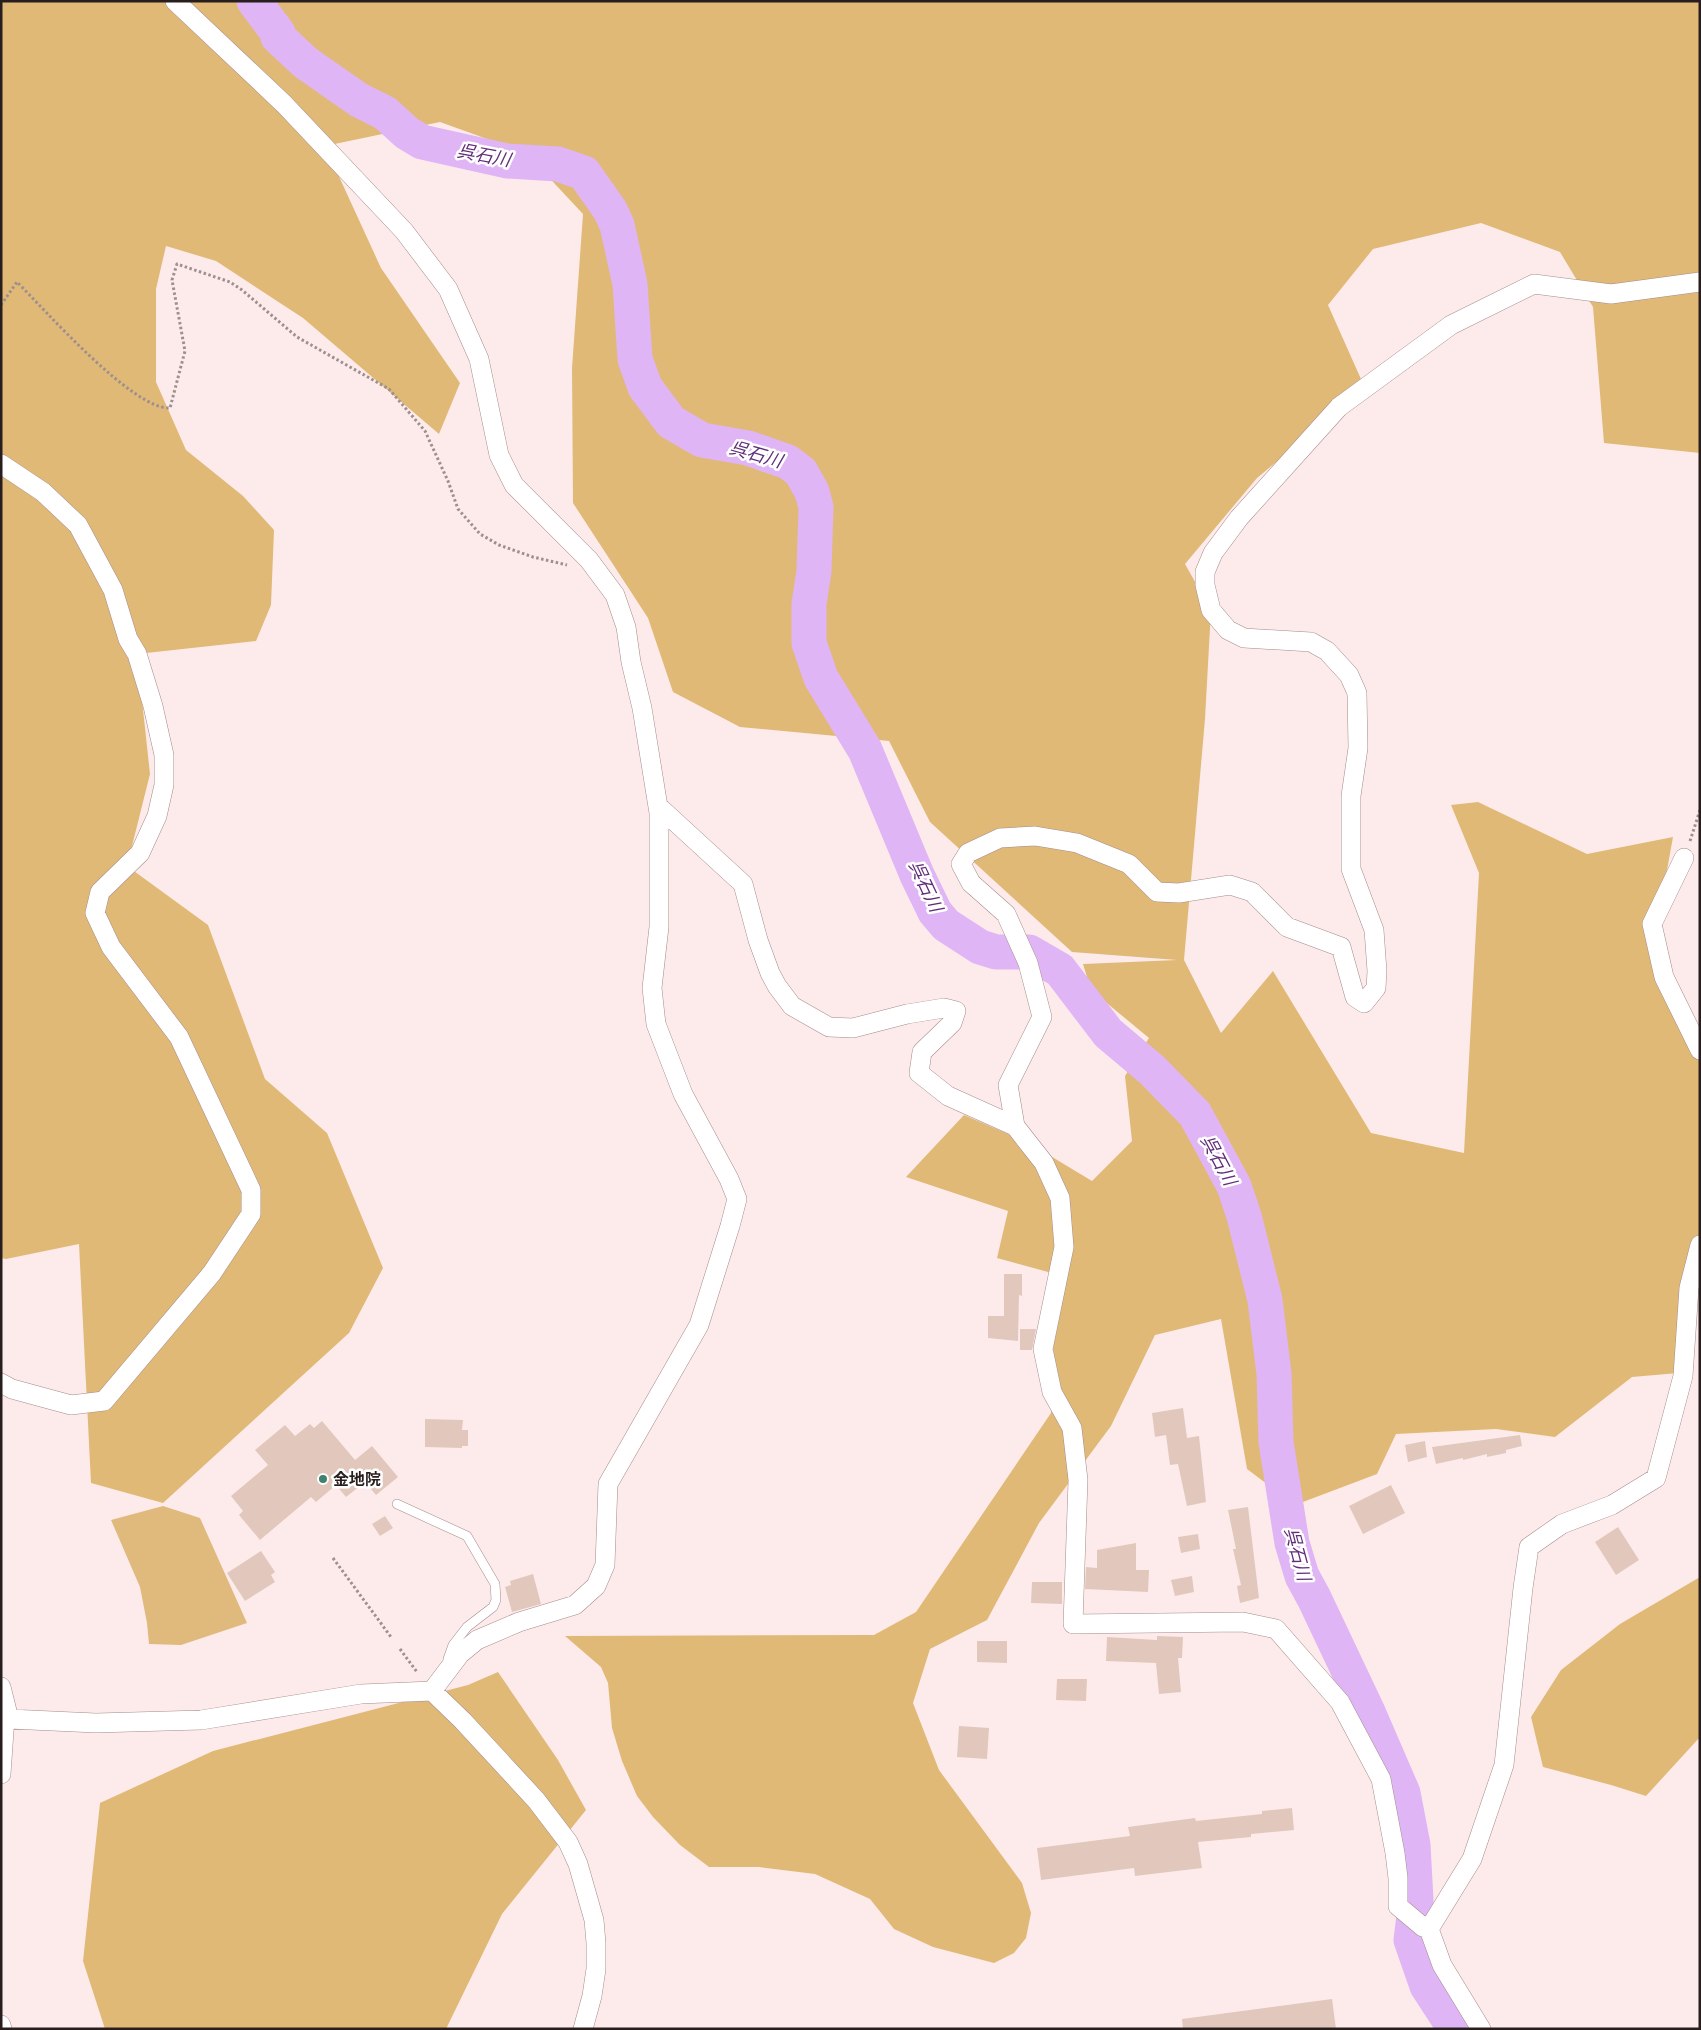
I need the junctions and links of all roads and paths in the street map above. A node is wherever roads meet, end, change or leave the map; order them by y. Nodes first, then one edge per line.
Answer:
1 (176, 1) edge
2 (1700, 282) edge
3 (1, 305) edge
4 (1, 464) edge
5 (598, 573) junction
6 (658, 806) junction
7 (1700, 810) edge
8 (1684, 858) joint
9 (1700, 1050) edge
10 (1015, 1126) junction
11 (1700, 1245) edge
12 (1, 1383) edge
13 (397, 1504) dead end
14 (333, 1558) dead end
15 (391, 1637) dead end
16 (400, 1649) dead end
17 (444, 1674) junction
18 (1, 1687) edge
19 (432, 1692) junction
20 (5, 1717) edge
21 (1, 1774) edge
22 (1426, 1928) junction
23 (583, 2029) edge
24 (1482, 2029) edge

1 - 5 street
2 - 10 street
3 - 5 path
4 - 12 street
5 - 6 street
6 - 10 street
6 - 17 street
7 - 8 path
8 - 9 street
10 - 22 street
11 - 22 street
13 - 17 lane
14 - 15 path
16 - 19 path
17 - 19 street
18 - 20 street
19 - 20 street
19 - 23 street
20 - 21 street
22 - 24 street

